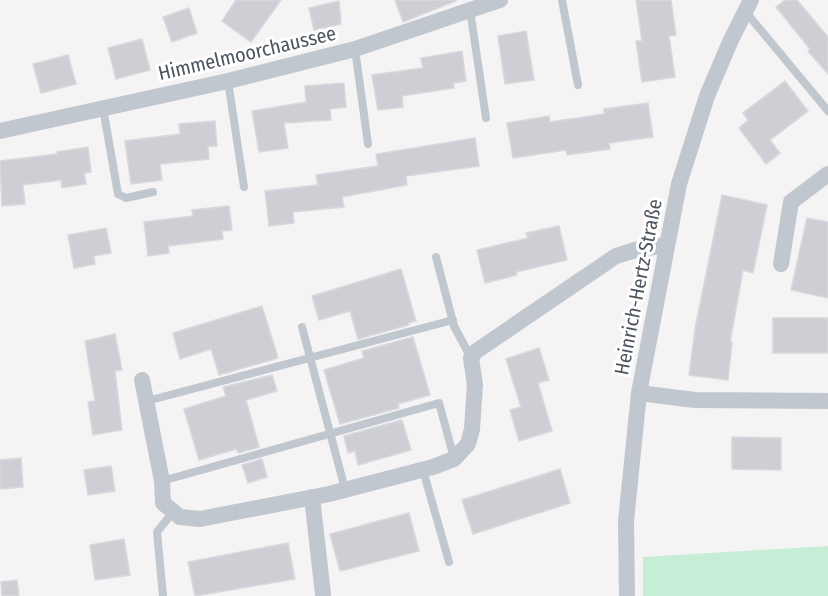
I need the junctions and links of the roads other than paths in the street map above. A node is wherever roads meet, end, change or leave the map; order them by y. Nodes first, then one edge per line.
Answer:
1 (500, 0) edge
2 (562, 0) edge
3 (748, 5) edge
4 (470, 10) junction
5 (355, 49) junction
6 (228, 81) junction
7 (578, 85) dead end
8 (103, 108) junction
9 (828, 111) edge
10 (486, 118) dead end
11 (0, 131) edge
12 (368, 144) dead end
13 (828, 174) edge
14 (244, 187) dead end
15 (153, 192) dead end
16 (667, 245) junction
17 (436, 257) dead end
18 (781, 264) dead end
19 (453, 320) junction
20 (302, 327) dead end
21 (310, 358) junction
22 (471, 358) junction
23 (142, 380) dead end
24 (639, 393) junction
25 (147, 401) junction
26 (828, 401) edge
27 (330, 434) junction
28 (454, 459) junction
29 (423, 470) junction
30 (162, 481) junction
31 (345, 489) junction
32 (312, 497) junction
33 (173, 512) junction
34 (449, 562) dead end
35 (323, 594) dead end
36 (163, 596) edge
37 (627, 596) edge

1 - 4 street, Himmelmoorchaussee
2 - 7 lane
3 - 9 lane
3 - 16 street, Heinrich-Hertz-Straße
4 - 5 street, Himmelmoorchaussee
4 - 10 lane
5 - 6 street, Himmelmoorchaussee
5 - 12 lane
6 - 8 street, Himmelmoorchaussee
6 - 14 lane
8 - 11 street, Himmelmoorchaussee
8 - 15 lane
13 - 18 street
16 - 22 street
16 - 24 street, Heinrich-Hertz-Straße
17 - 19 lane
19 - 21 lane
19 - 22 lane
20 - 21 lane
21 - 25 lane
21 - 27 lane
22 - 28 street
23 - 25 street
24 - 26 street
24 - 37 street, Heinrich-Hertz-Straße
25 - 30 street
27 - 28 lane
27 - 30 lane
27 - 31 lane
28 - 29 street
29 - 31 street
29 - 34 lane
30 - 33 street
31 - 32 street
32 - 33 street
32 - 35 street
33 - 36 lane

